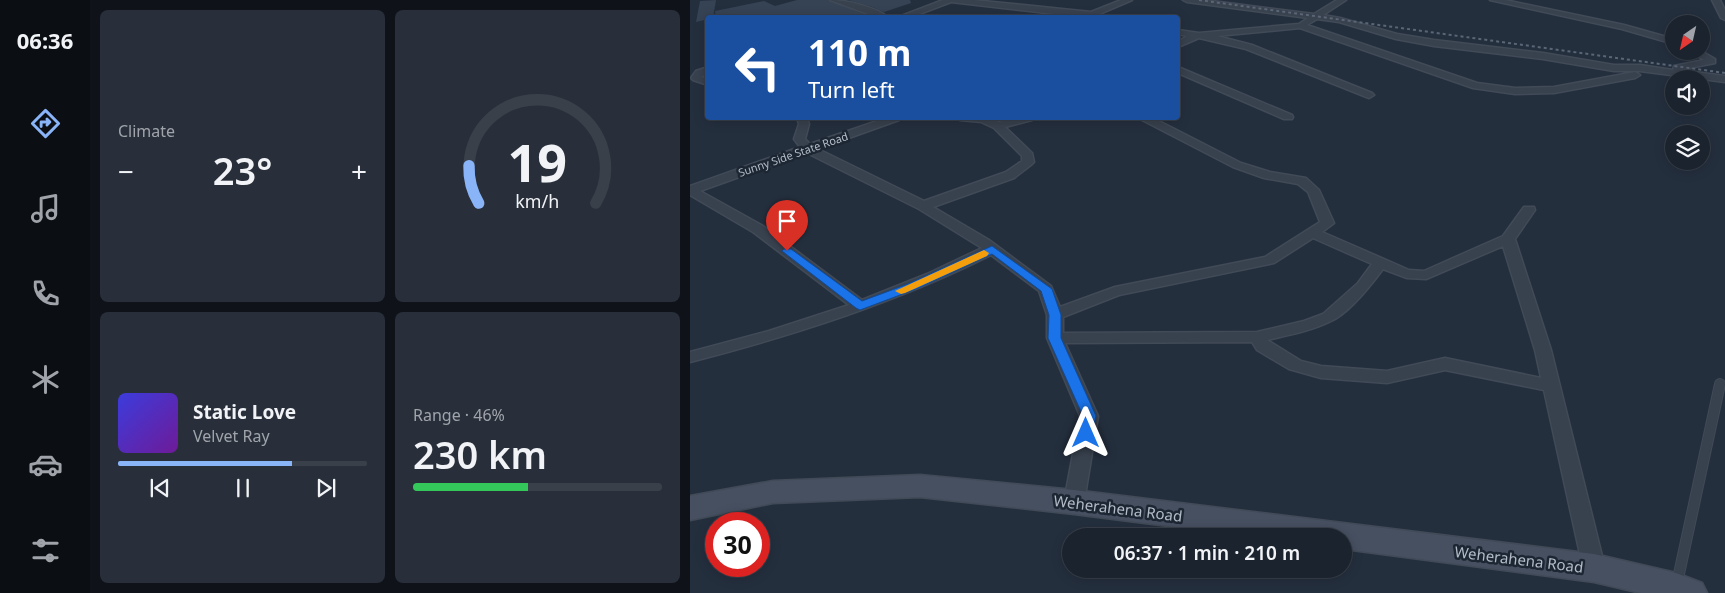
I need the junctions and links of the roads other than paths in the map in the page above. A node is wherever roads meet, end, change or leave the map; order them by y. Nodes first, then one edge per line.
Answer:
1 (834, 0) edge
2 (950, 0) edge
3 (1128, 0) edge
4 (1188, 0) edge
5 (1342, 0) edge
6 (1494, 0) edge
7 (1716, 0) edge
8 (1092, 14) junction
9 (880, 15) edge
10 (908, 15) edge
11 (1100, 15) edge
12 (1315, 17) junction
13 (1725, 18) edge
14 (1300, 26) junction
15 (1180, 33) edge
16 (1193, 36) junction
17 (1665, 39) edge
18 (1180, 45) edge
19 (1710, 60) edge
20 (1691, 65) junction
21 (1725, 69) edge
22 (1662, 70) junction
23 (705, 71) edge
24 (1180, 71) edge
25 (1725, 79) edge
26 (705, 81) edge
27 (1368, 95) dead end
28 (1288, 117) dead end
29 (803, 120) edge
30 (890, 120) edge
31 (984, 120) edge
32 (1020, 120) edge
33 (1150, 120) edge
34 (998, 126) junction
35 (807, 148) junction
36 (690, 190) edge
37 (923, 206) junction
38 (1529, 210) dead end
39 (1313, 233) junction
40 (1508, 238) junction
41 (992, 249) junction
42 (1381, 262) junction
43 (860, 306) junction
44 (1055, 315) junction
45 (1257, 337) junction
46 (1054, 338) junction
47 (690, 356) edge
48 (1720, 384) dead end
49 (1551, 386) junction
50 (1074, 502) junction
51 (690, 508) edge
52 (1594, 568) junction
53 (1684, 590) edge

1 - 9 street
2 - 8 street
2 - 10 street
3 - 8 street
4 - 12 street
5 - 12 street
6 - 17 street
7 - 13 street
8 - 11 street
12 - 14 street
12 - 22 street
14 - 16 street
14 - 22 street
15 - 16 street
16 - 18 street
16 - 27 street
19 - 20 street
20 - 21 street
20 - 22 street
22 - 25 street
23 - 26 street
24 - 28 street
29 - 35 street
30 - 35 street, Sunny Side State Road
31 - 34 street
32 - 34 street
33 - 39 street
34 - 37 street
35 - 36 street, Sunny Side State Road
35 - 37 street
36 - 43 street
37 - 41 street
38 - 40 street
39 - 42 street
39 - 44 street
40 - 42 street
40 - 49 street
41 - 43 street
41 - 44 street
42 - 45 street
43 - 47 street
44 - 46 street
45 - 46 street
45 - 49 street
46 - 50 street
48 - 53 lane
49 - 52 street
50 - 51 main road, Weherahena Road
50 - 52 main road, Weherahena Road
52 - 53 main road, Weherahena Road

